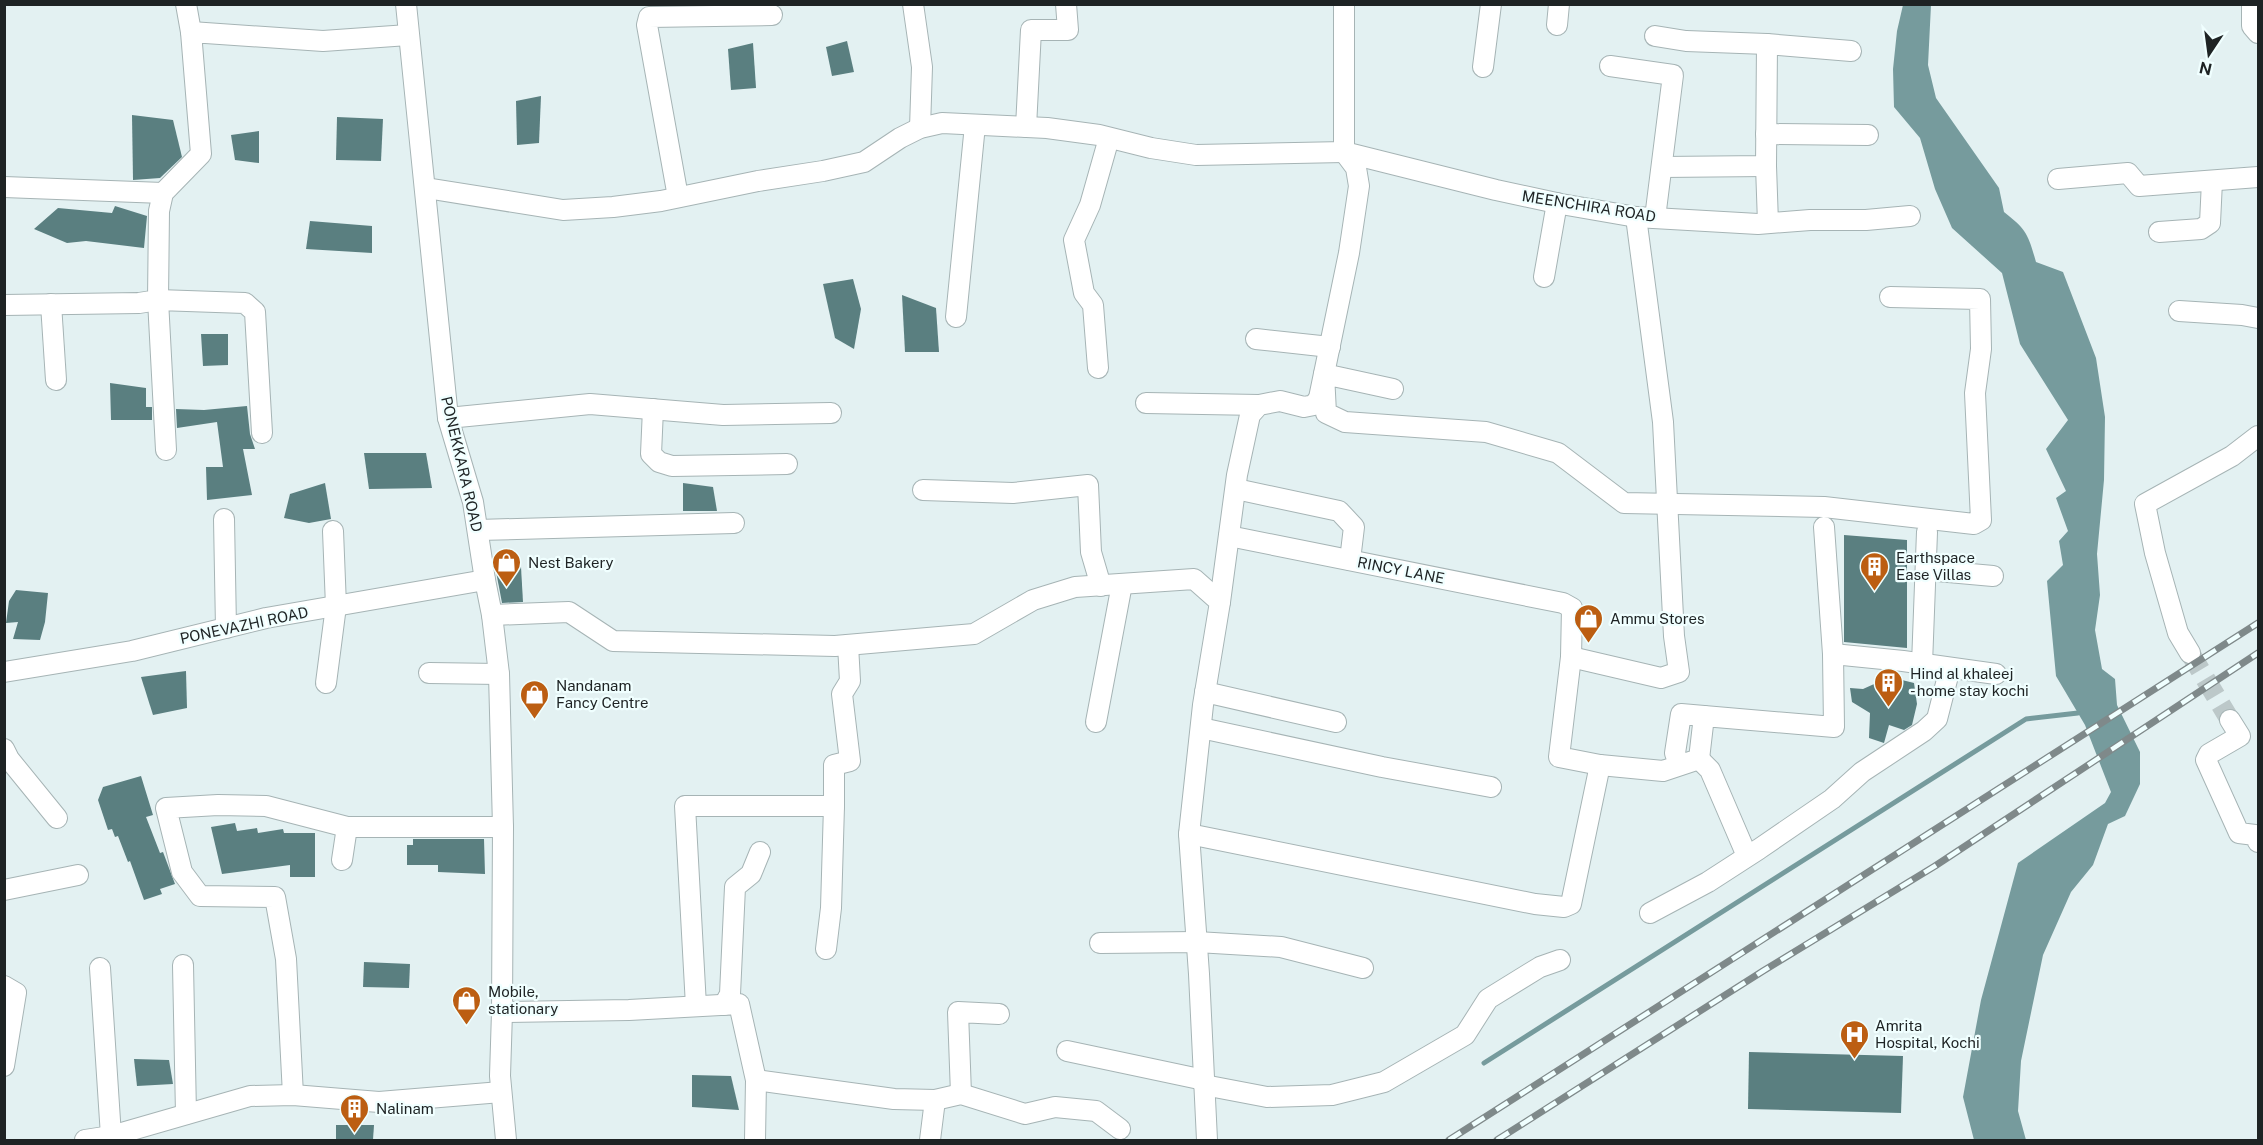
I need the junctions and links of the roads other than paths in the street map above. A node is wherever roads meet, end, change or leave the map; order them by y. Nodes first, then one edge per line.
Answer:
1 (186, 4) edge
2 (406, 4) edge
3 (913, 4) edge
4 (1066, 4) edge
5 (1344, 4) edge
6 (1491, 4) edge
7 (1559, 4) edge
8 (2252, 4) edge
9 (772, 15) dead end
10 (1557, 25) dead end
11 (191, 32) junction
12 (2259, 33) edge
13 (408, 35) junction
14 (1655, 36) dead end
15 (1767, 44) junction
16 (1851, 51) dead end
17 (1610, 66) dead end
18 (1483, 67) dead end
19 (975, 124) junction
20 (1026, 127) junction
21 (920, 128) junction
22 (1766, 134) junction
23 (1868, 135) dead end
24 (1109, 138) junction
25 (1344, 152) junction
26 (1766, 166) junction
27 (1662, 167) junction
28 (2259, 177) edge
29 (2058, 180) dead end
30 (2212, 181) junction
31 (4, 187) edge
32 (426, 188) junction
33 (163, 193) junction
34 (678, 197) junction
35 (1557, 203) junction
36 (1910, 216) dead end
37 (1645, 218) junction
38 (1768, 223) junction
39 (2159, 232) dead end
40 (1544, 277) dead end
41 (1890, 297) dead end
42 (158, 300) junction
43 (51, 304) junction
44 (4, 305) edge
45 (2179, 311) dead end
46 (956, 317) dead end
47 (2259, 318) edge
48 (1256, 339) dead end
49 (1330, 347) junction
50 (1098, 368) dead end
51 (1324, 374) junction
52 (56, 380) dead end
53 (1393, 389) dead end
54 (1146, 403) dead end
55 (1259, 405) junction
56 (653, 409) junction
57 (831, 413) dead end
58 (448, 418) junction
59 (262, 433) dead end
60 (2259, 436) edge
61 (166, 450) dead end
62 (787, 464) dead end
63 (1236, 489) junction
64 (923, 490) dead end
65 (1666, 504) junction
66 (224, 519) dead end
67 (734, 523) dead end
68 (1824, 527) dead end
69 (477, 530) junction
70 (333, 531) dead end
71 (1927, 532) dead end
72 (1229, 536) junction
73 (1350, 560) junction
74 (1926, 570) junction
75 (1993, 576) dead end
76 (485, 580) junction
77 (1122, 584) junction
78 (1101, 586) junction
79 (1220, 602) junction
80 (336, 606) junction
81 (492, 615) junction
82 (226, 628) junction
83 (848, 645) junction
84 (2190, 653) tunnel mouth
85 (1833, 654) junction
86 (1571, 657) junction
87 (1922, 664) junction
88 (1950, 668) junction
89 (4, 672) edge
90 (429, 673) dead end
91 (499, 674) junction
92 (1996, 674) dead end
93 (326, 683) dead end
94 (1205, 692) junction
95 (1704, 716) junction
96 (2230, 720) tunnel mouth
97 (1096, 722) dead end
98 (1336, 722) dead end
99 (1201, 728) junction
100 (4, 749) edge
101 (1699, 759) junction
102 (1600, 765) junction
103 (1679, 765) junction
104 (1491, 787) dead end
105 (834, 806) junction
106 (57, 818) dead end
107 (346, 827) junction
108 (503, 827) junction
109 (1189, 834) junction
110 (2259, 842) edge
111 (760, 852) dead end
112 (1747, 856) junction
113 (342, 860) dead end
114 (78, 875) dead end
115 (4, 890) edge
116 (1650, 913) dead end
117 (1197, 942) junction
118 (1100, 943) dead end
119 (826, 949) dead end
120 (1560, 960) dead end
121 (183, 965) dead end
122 (100, 968) dead end
123 (1363, 968) dead end
124 (4, 986) edge
125 (732, 1005) junction
126 (696, 1006) junction
127 (502, 1012) junction
128 (999, 1014) dead end
129 (1067, 1051) dead end
130 (4, 1066) edge
131 (756, 1080) junction
132 (1204, 1082) junction
133 (501, 1092) junction
134 (961, 1094) junction
135 (293, 1095) junction
136 (935, 1100) junction
137 (186, 1114) junction
138 (1120, 1129) dead end
139 (111, 1136) junction
140 (85, 1140) edge
141 (506, 1140) edge
142 (755, 1140) edge
143 (930, 1140) edge
144 (1207, 1140) edge

1 - 11 street
2 - 13 street, PONEKKARA ROAD
3 - 21 street
4 - 20 street
5 - 25 street
6 - 18 street
7 - 10 street
8 - 12 street
9 - 34 street
11 - 13 street
11 - 33 street
13 - 32 street, PONEKKARA ROAD
14 - 15 street
15 - 16 street
15 - 22 street
17 - 27 street
19 - 20 street, MEENCHIRA ROAD
19 - 21 street, MEENCHIRA ROAD
19 - 46 street
20 - 24 street, MEENCHIRA ROAD
21 - 34 street, MEENCHIRA ROAD
22 - 23 street
22 - 26 street
24 - 25 street, MEENCHIRA ROAD
24 - 50 street
25 - 35 street, MEENCHIRA ROAD
25 - 49 street
26 - 27 street
26 - 38 street
27 - 37 street
28 - 30 street
29 - 30 street
30 - 39 street
31 - 33 street
32 - 34 street, MEENCHIRA ROAD
32 - 58 street, PONEKKARA ROAD
33 - 42 street
35 - 37 street, MEENCHIRA ROAD
35 - 40 street
36 - 38 street, MEENCHIRA ROAD
37 - 38 street, MEENCHIRA ROAD
37 - 65 street
41 - 65 street
42 - 43 street
42 - 59 street
42 - 61 street
43 - 44 street
43 - 52 street
45 - 47 street
48 - 49 street
49 - 51 street
51 - 53 street
51 - 55 street
51 - 65 street
54 - 55 street
55 - 63 street
56 - 57 street
56 - 58 street
56 - 62 street
58 - 69 street, PONEKKARA ROAD
60 - 84 street
63 - 72 street
63 - 73 street
64 - 78 street
65 - 86 street
66 - 82 street
67 - 69 street
68 - 85 street
69 - 76 street, PONEKKARA ROAD
70 - 80 street
71 - 74 street
72 - 73 street, RINCY LANE
72 - 79 street
73 - 86 street, RINCY LANE
74 - 75 street
74 - 87 street
76 - 80 street, PONEVAZHI ROAD
76 - 81 street, PONEKKARA ROAD
77 - 78 street
77 - 79 street
77 - 97 street
78 - 83 street
79 - 94 street
80 - 82 street, PONEVAZHI ROAD
80 - 93 street
81 - 83 street
81 - 91 street, PONEKKARA ROAD
82 - 89 street, PONEVAZHI ROAD
83 - 105 street
85 - 87 street
85 - 95 street
86 - 102 street
87 - 88 street
88 - 92 street
88 - 112 street
90 - 91 street
91 - 108 street, PONEKKARA ROAD
94 - 98 street
94 - 99 street
95 - 101 street
95 - 103 street
96 - 110 street
99 - 104 street
99 - 109 street
100 - 106 street
101 - 103 street
101 - 112 street
102 - 103 street
102 - 109 street
105 - 119 street
105 - 126 street
107 - 108 street
107 - 113 street
107 - 135 street
108 - 127 street, PONEKKARA ROAD
109 - 117 street
111 - 125 street
112 - 116 street
114 - 115 street
117 - 118 street
117 - 123 street
117 - 132 street
120 - 132 street
121 - 137 street
122 - 139 street
124 - 130 street
125 - 126 street
125 - 131 street
126 - 127 street
127 - 133 street, PONEKKARA ROAD
128 - 134 street
129 - 132 street
131 - 136 street
131 - 142 street
132 - 144 street
133 - 135 street
133 - 141 street, PONEKKARA ROAD
134 - 136 street
134 - 138 street
135 - 137 street
136 - 143 street
137 - 139 street
139 - 140 street

